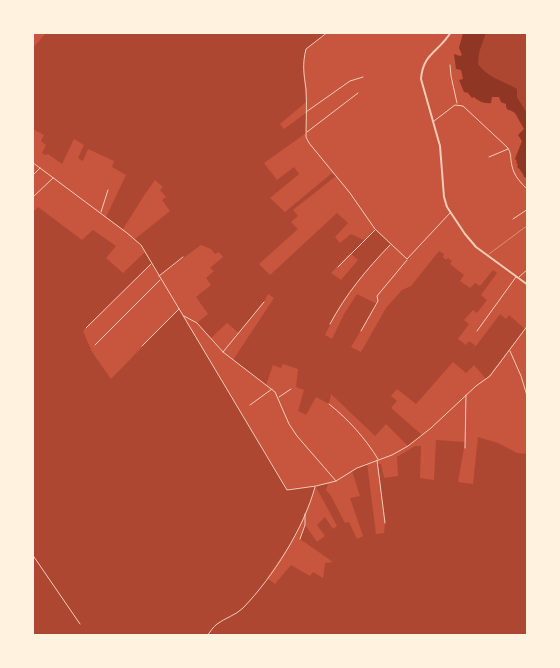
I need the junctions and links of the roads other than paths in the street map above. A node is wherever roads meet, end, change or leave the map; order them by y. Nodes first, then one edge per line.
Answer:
1 (328, 32) edge
2 (451, 32) edge
3 (450, 65) dead end
4 (362, 76) dead end
5 (358, 93) dead end
6 (458, 104) junction
7 (306, 113) junction
8 (434, 121) junction
9 (306, 133) junction
10 (509, 149) junction
11 (489, 157) dead end
12 (32, 162) edge
13 (40, 168) junction
14 (32, 176) edge
15 (53, 178) junction
16 (108, 190) dead end
17 (528, 190) edge
18 (32, 198) edge
19 (528, 209) edge
20 (450, 212) junction
21 (101, 213) junction
22 (513, 219) dead end
23 (528, 225) edge
24 (375, 229) junction
25 (391, 244) junction
26 (488, 255) junction
27 (183, 257) dead end
28 (407, 259) junction
29 (152, 263) junction
30 (338, 267) dead end
31 (528, 269) edge
32 (159, 276) junction
33 (517, 277) junction
34 (161, 279) junction
35 (528, 285) edge
36 (264, 302) dead end
37 (179, 309) junction
38 (183, 316) junction
39 (330, 324) dead end
40 (528, 325) edge
41 (86, 328) dead end
42 (361, 331) dead end
43 (477, 332) dead end
44 (95, 345) dead end
45 (142, 346) dead end
46 (509, 350) junction
47 (223, 352) junction
48 (272, 389) junction
49 (291, 389) dead end
50 (466, 394) junction
51 (279, 397) junction
52 (528, 399) edge
53 (250, 404) dead end
54 (330, 404) dead end
55 (465, 448) dead end
56 (378, 460) junction
57 (336, 481) junction
58 (316, 486) junction
59 (305, 514) junction
60 (385, 523) dead end
61 (300, 539) dead end
62 (32, 554) edge
63 (80, 624) dead end
64 (207, 636) edge

1 - 7 street
2 - 8 street
3 - 6 street
4 - 7 street
5 - 9 street
6 - 8 street
6 - 10 street
7 - 9 street
8 - 20 street
9 - 24 street
10 - 11 street
10 - 17 street
12 - 13 street
13 - 14 street
13 - 15 street
15 - 18 street
15 - 21 street
16 - 21 street
19 - 22 street
20 - 26 street
20 - 28 street
21 - 29 street
23 - 26 lane
24 - 25 street
24 - 30 street
25 - 28 street
25 - 39 street
26 - 33 street
27 - 32 street
28 - 42 street
29 - 32 street
29 - 41 street
31 - 33 street
32 - 34 street
33 - 35 street
33 - 43 street
34 - 37 street
34 - 44 street
36 - 47 street
37 - 38 street
37 - 45 street
38 - 47 street
38 - 58 street
40 - 46 street
46 - 50 street
46 - 52 street
47 - 48 street
48 - 51 street
48 - 53 street
49 - 51 street
50 - 55 street
50 - 56 street
51 - 57 street
54 - 56 street
56 - 57 street
56 - 60 street
57 - 58 street
58 - 59 street
59 - 61 street
59 - 64 street
62 - 63 street

